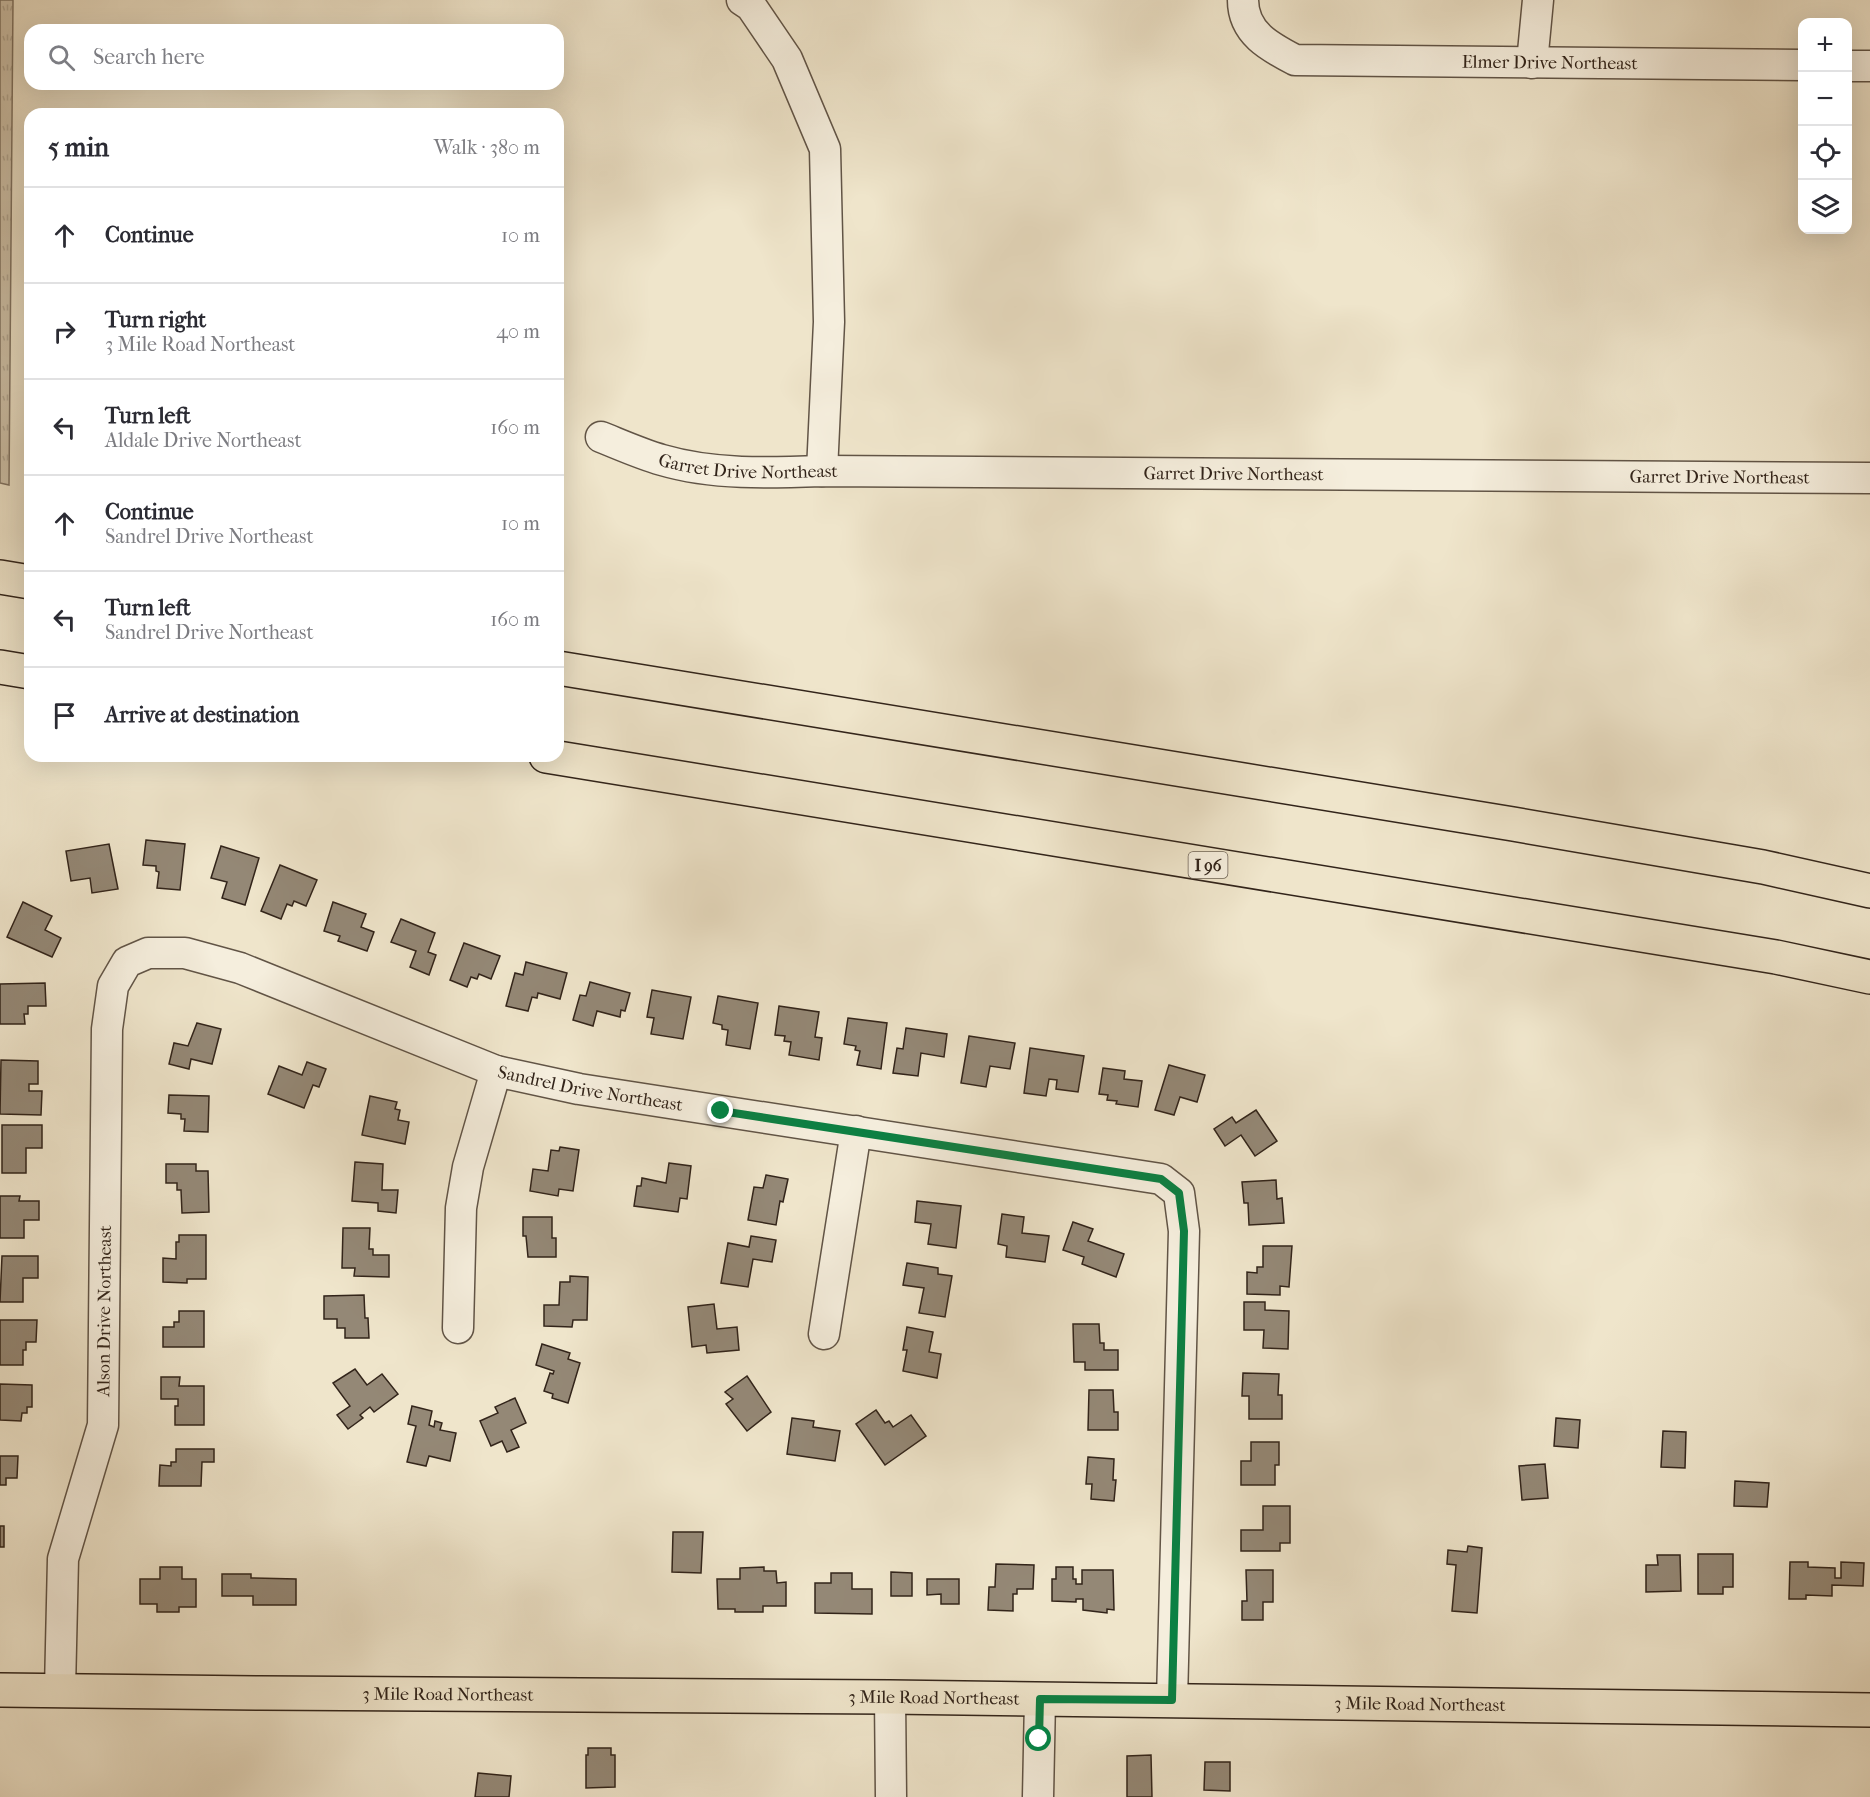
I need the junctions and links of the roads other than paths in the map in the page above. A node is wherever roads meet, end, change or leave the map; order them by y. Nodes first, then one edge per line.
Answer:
1 (742, 0) edge
2 (1243, 0) edge
3 (1538, 0) edge
4 (1532, 63) junction
5 (1798, 65) edge
6 (1852, 66) edge
7 (1870, 66) edge
8 (601, 437) dead end
9 (822, 471) junction
10 (1870, 478) edge
11 (0, 577) edge
12 (24, 581) edge
13 (0, 667) edge
14 (564, 669) edge
15 (24, 671) edge
16 (564, 759) edge
17 (1870, 891) edge
18 (155, 953) joint
19 (1870, 977) edge
20 (496, 1071) junction
21 (856, 1131) junction
22 (458, 1328) dead end
23 (824, 1334) dead end
24 (60, 1689) junction
25 (0, 1690) edge
26 (890, 1697) junction
27 (1040, 1699) junction
28 (1172, 1700) junction
29 (1870, 1710) edge
30 (891, 1797) edge
31 (1038, 1797) edge

1 - 9 street
2 - 4 street, Elmer Drive Northeast
3 - 4 street
4 - 5 street, Elmer Drive Northeast
6 - 7 street
8 - 9 street, Garret Drive Northeast
9 - 10 street, Garret Drive Northeast
11 - 12 main road
13 - 15 main road
14 - 17 main road
16 - 19 main road, I 96
18 - 20 street, Sandrel Drive Northeast
18 - 24 street, Alson Drive Northeast
20 - 21 street, Sandrel Drive Northeast
20 - 22 street
21 - 23 street
21 - 28 street, Sandrel Drive Northeast
24 - 25 main road, 3 Mile Road Northeast
24 - 26 main road, 3 Mile Road Northeast
26 - 27 main road, 3 Mile Road Northeast
26 - 30 street
27 - 28 main road, 3 Mile Road Northeast
27 - 31 street
28 - 29 main road, 3 Mile Road Northeast

